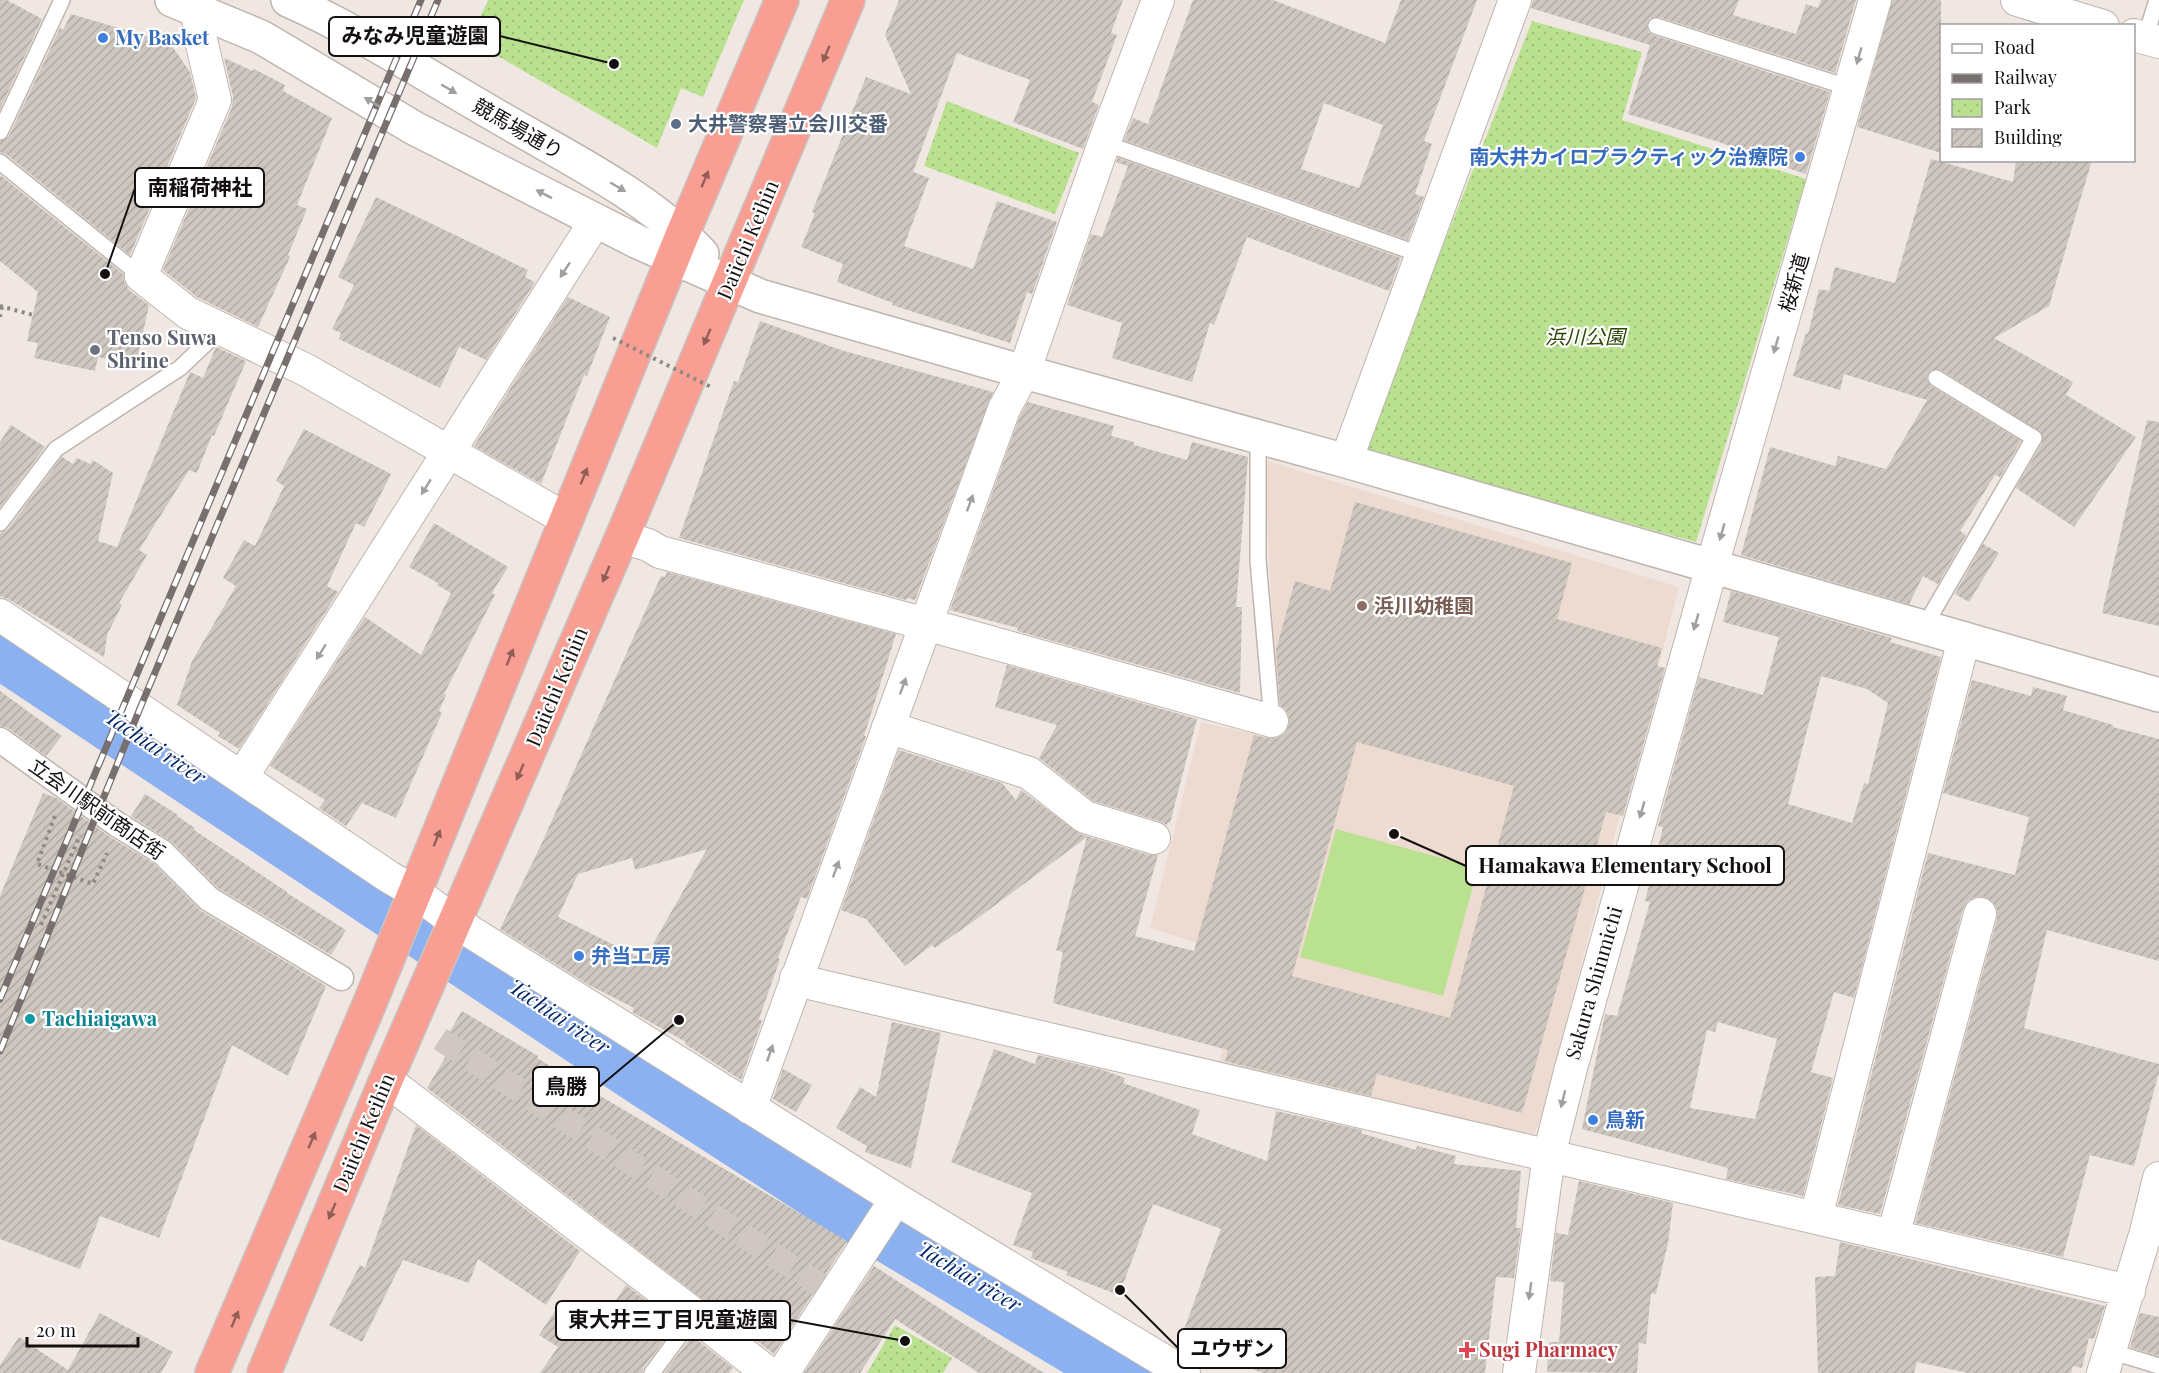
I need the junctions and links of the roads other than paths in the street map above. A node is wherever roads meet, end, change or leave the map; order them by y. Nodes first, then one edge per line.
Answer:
1 (62, 0) edge
2 (288, 0) edge
3 (782, 0) edge
4 (848, 0) edge
5 (1158, 0) edge
6 (1515, 0) edge
7 (1875, 0) edge
8 (2017, 0) edge
9 (2157, 0) edge
10 (184, 4) edge
11 (2096, 24) edge
12 (1656, 26) dead end
13 (2146, 38) edge
14 (1850, 88) junction
15 (2, 122) edge
16 (1104, 143) junction
17 (0, 162) edge
18 (596, 220) junction
19 (678, 245) junction
20 (1422, 255) junction
21 (141, 276) junction
22 (730, 283) junction
23 (221, 329) junction
24 (1024, 372) junction
25 (1936, 378) dead end
26 (1257, 435) junction
27 (448, 452) junction
28 (1346, 461) junction
29 (566, 519) junction
30 (0, 523) edge
31 (622, 537) junction
32 (1712, 566) junction
33 (0, 615) edge
34 (926, 624) junction
35 (1924, 627) junction
36 (1965, 639) junction
37 (2159, 695) edge
38 (1272, 721) joint
39 (888, 727) junction
40 (0, 740) edge
41 (242, 777) junction
42 (1154, 838) dead end
43 (412, 899) junction
44 (1980, 914) dead end
45 (452, 928) junction
46 (341, 978) dead end
47 (796, 978) junction
48 (386, 1080) junction
49 (750, 1108) junction
50 (1549, 1155) junction
51 (2159, 1178) edge
52 (892, 1205) junction
53 (1816, 1218) junction
54 (2152, 1234) edge
55 (1893, 1236) junction
56 (2129, 1291) junction
57 (695, 1315) junction
58 (2107, 1362) edge
59 (2159, 1366) edge
60 (212, 1373) edge
61 (264, 1373) edge
62 (652, 1373) edge
63 (768, 1373) edge
64 (783, 1373) edge
65 (1184, 1373) edge
66 (1519, 1373) edge

1 - 15 lane
2 -> 19 street, 競馬場通り
19 -> 3 highway
4 -> 22 highway, Daiichi Keihin
5 - 16 street
6 - 20 street
7 -> 14 street, 桜新道
8 - 11 street
9 - 13 lane
18 -> 10 street
10 - 21 street
12 - 14 lane
14 -> 32 street, 桜新道
16 - 20 lane
16 - 24 street
17 - 21 lane
18 - 19 street
18 -> 27 street
19 - 22 street
29 -> 19 highway
20 - 28 street
21 - 23 street
22 - 24 street
22 -> 31 highway, Daiichi Keihin
23 - 27 street
23 - 30 lane
24 - 26 street
34 -> 24 street
25 - 35 lane
26 - 28 street
26 - 38 lane
27 - 29 street
27 -> 41 street
28 - 32 street
43 -> 29 highway
31 - 34 street
31 -> 45 highway, Daiichi Keihin
32 - 35 street
32 -> 50 street, Sakura Shinmichi
33 - 41 street
34 - 38 street
39 -> 34 street
35 - 36 street
36 - 37 street
36 - 53 street
39 - 42 street
47 -> 39 street
40 - 46 street, 立会川駅前商店街
41 - 43 street
43 - 45 street
60 -> 43 highway
44 - 55 street
45 - 48 highway, Daiichi Keihin
45 - 49 street
49 -> 47 street
47 - 50 street
48 - 57 street
48 -> 61 highway, Daiichi Keihin
49 - 52 street
50 - 53 street
50 -> 66 street, Sakura Shinmichi
51 - 54 street
52 - 64 street
52 - 65 street
53 - 55 street
54 - 56 street
55 - 56 street
56 - 58 street
57 - 62 lane
57 - 63 street
58 - 59 lane

